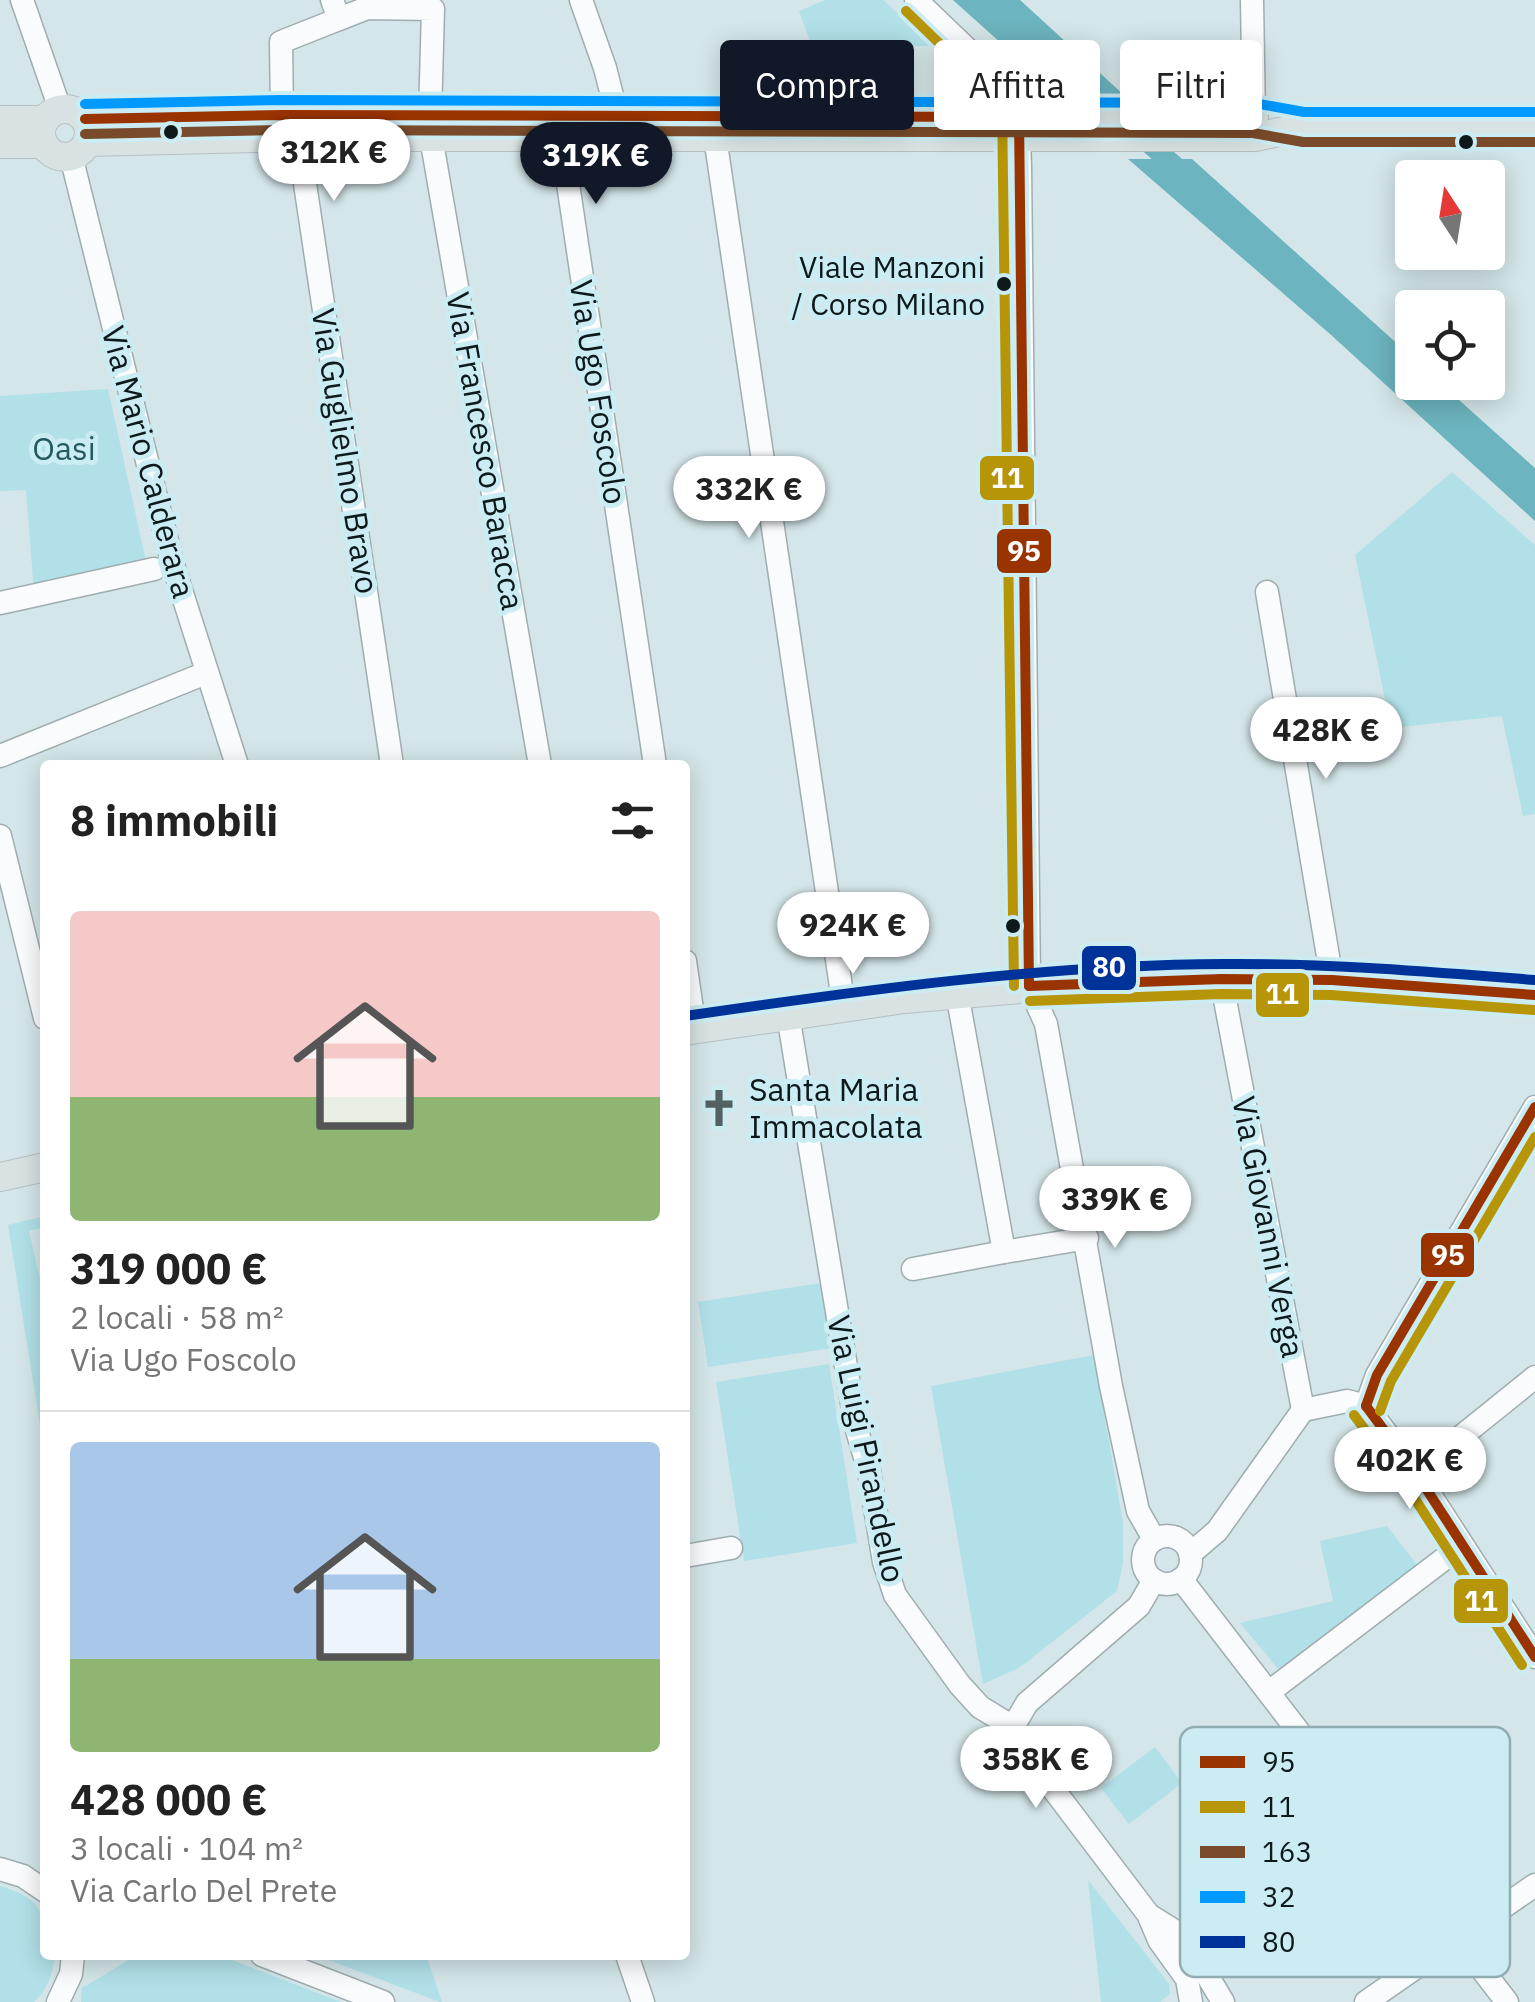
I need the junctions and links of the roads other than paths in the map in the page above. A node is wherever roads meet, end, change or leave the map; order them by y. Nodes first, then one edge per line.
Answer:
1 (22, 0) edge
2 (581, 0) edge
3 (916, 0) edge
4 (1252, 0) edge
5 (336, 10) edge
6 (957, 40) edge
7 (1253, 40) edge
8 (617, 115) junction
9 (0, 120) edge
10 (1262, 120) edge
11 (934, 124) edge
12 (290, 126) junction
13 (431, 126) junction
14 (1303, 128) junction
15 (1535, 128) edge
16 (934, 130) edge
17 (1019, 130) edge
18 (1041, 130) edge
19 (65, 132) junction
20 (561, 137) junction
21 (715, 137) junction
22 (0, 144) edge
23 (154, 570) dead end
24 (1267, 592) dead end
25 (0, 604) edge
26 (206, 672) junction
27 (0, 756) edge
28 (235, 760) edge
29 (391, 760) edge
30 (539, 760) edge
31 (654, 760) edge
32 (0, 836) edge
33 (1221, 979) junction
34 (1332, 980) junction
35 (1029, 986) junction
36 (958, 994) junction
37 (1535, 995) edge
38 (40, 998) edge
39 (844, 1007) junction
40 (788, 1015) junction
41 (690, 1030) edge
42 (1535, 1107) edge
43 (40, 1168) edge
44 (0, 1177) edge
45 (1086, 1238) junction
46 (1004, 1252) junction
47 (912, 1268) dead end
48 (1535, 1377) edge
49 (1366, 1406) junction
50 (1303, 1410) junction
51 (1416, 1473) junction
52 (1154, 1539) junction
53 (1461, 1546) junction
54 (731, 1548) dead end
55 (1190, 1554) junction
56 (690, 1555) edge
57 (1181, 1579) junction
58 (1154, 1580) junction
59 (1535, 1657) edge
60 (1269, 1692) junction
61 (1013, 1727) junction
62 (1296, 1727) edge
63 (0, 1869) edge
64 (1535, 1885) edge
65 (40, 1888) edge
66 (1510, 1903) edge
67 (1148, 1914) junction
68 (1180, 1939) edge
69 (72, 1960) edge
70 (275, 1960) edge
71 (629, 1960) edge
72 (1180, 1970) edge
73 (1186, 1977) edge
74 (1208, 1977) edge
75 (1406, 1977) edge
76 (1489, 1977) edge
77 (1371, 2001) edge
78 (58, 2002) edge
79 (383, 2002) edge
80 (644, 2002) edge
81 (1191, 2002) edge
82 (1222, 2002) edge
83 (1508, 2002) edge

1 - 19 street, Via Mario Calderara
2 - 8 street
3 - 6 street
4 - 7 street
5 - 12 street, Via Guglielmo Bravo
5 - 13 street, Via Francesco Baracca
8 - 11 main road
8 - 13 main road
9 - 19 main road
10 - 14 main road
12 - 13 main road
12 - 19 main road
12 - 29 street, Via Guglielmo Bravo
13 - 20 main road
13 - 30 street, Via Francesco Baracca
14 - 15 main road
14 - 18 main road
16 - 21 main road
17 - 35 street
19 - 22 main road
19 - 26 street, Via Mario Calderara
20 - 21 main road
20 - 31 street, Via Ugo Foscolo
21 - 39 street
23 - 25 street
24 - 34 street
26 - 27 street
26 - 28 street, Via Mario Calderara
32 - 38 street
33 - 34 main road
33 - 35 main road
33 - 50 street, Via Giovanni Verga
34 - 37 main road
35 - 36 main road
35 - 45 street
36 - 39 main road
36 - 46 street
39 - 40 main road
40 - 41 main road
40 - 61 street, Via Luigi Pirandello
42 - 49 street
43 - 44 main road
45 - 46 street
45 - 52 street
46 - 47 street
48 - 51 street
49 - 50 street
49 - 51 street
50 - 55 street
51 - 53 street
52 - 55 street
52 - 58 street
53 - 59 street
53 - 60 street
54 - 56 street
55 - 57 street
57 - 58 street
57 - 60 street
58 - 61 street
60 - 62 street
61 - 67 street, Via Luigi Pirandello
63 - 65 street
64 - 66 street
67 - 68 street, Via Luigi Pirandello
67 - 72 street, Via Luigi Pirandello
69 - 78 street
70 - 79 street
71 - 80 street
73 - 81 street, Via Luigi Pirandello
74 - 82 street, Via Luigi Pirandello
75 - 77 street
76 - 83 street

